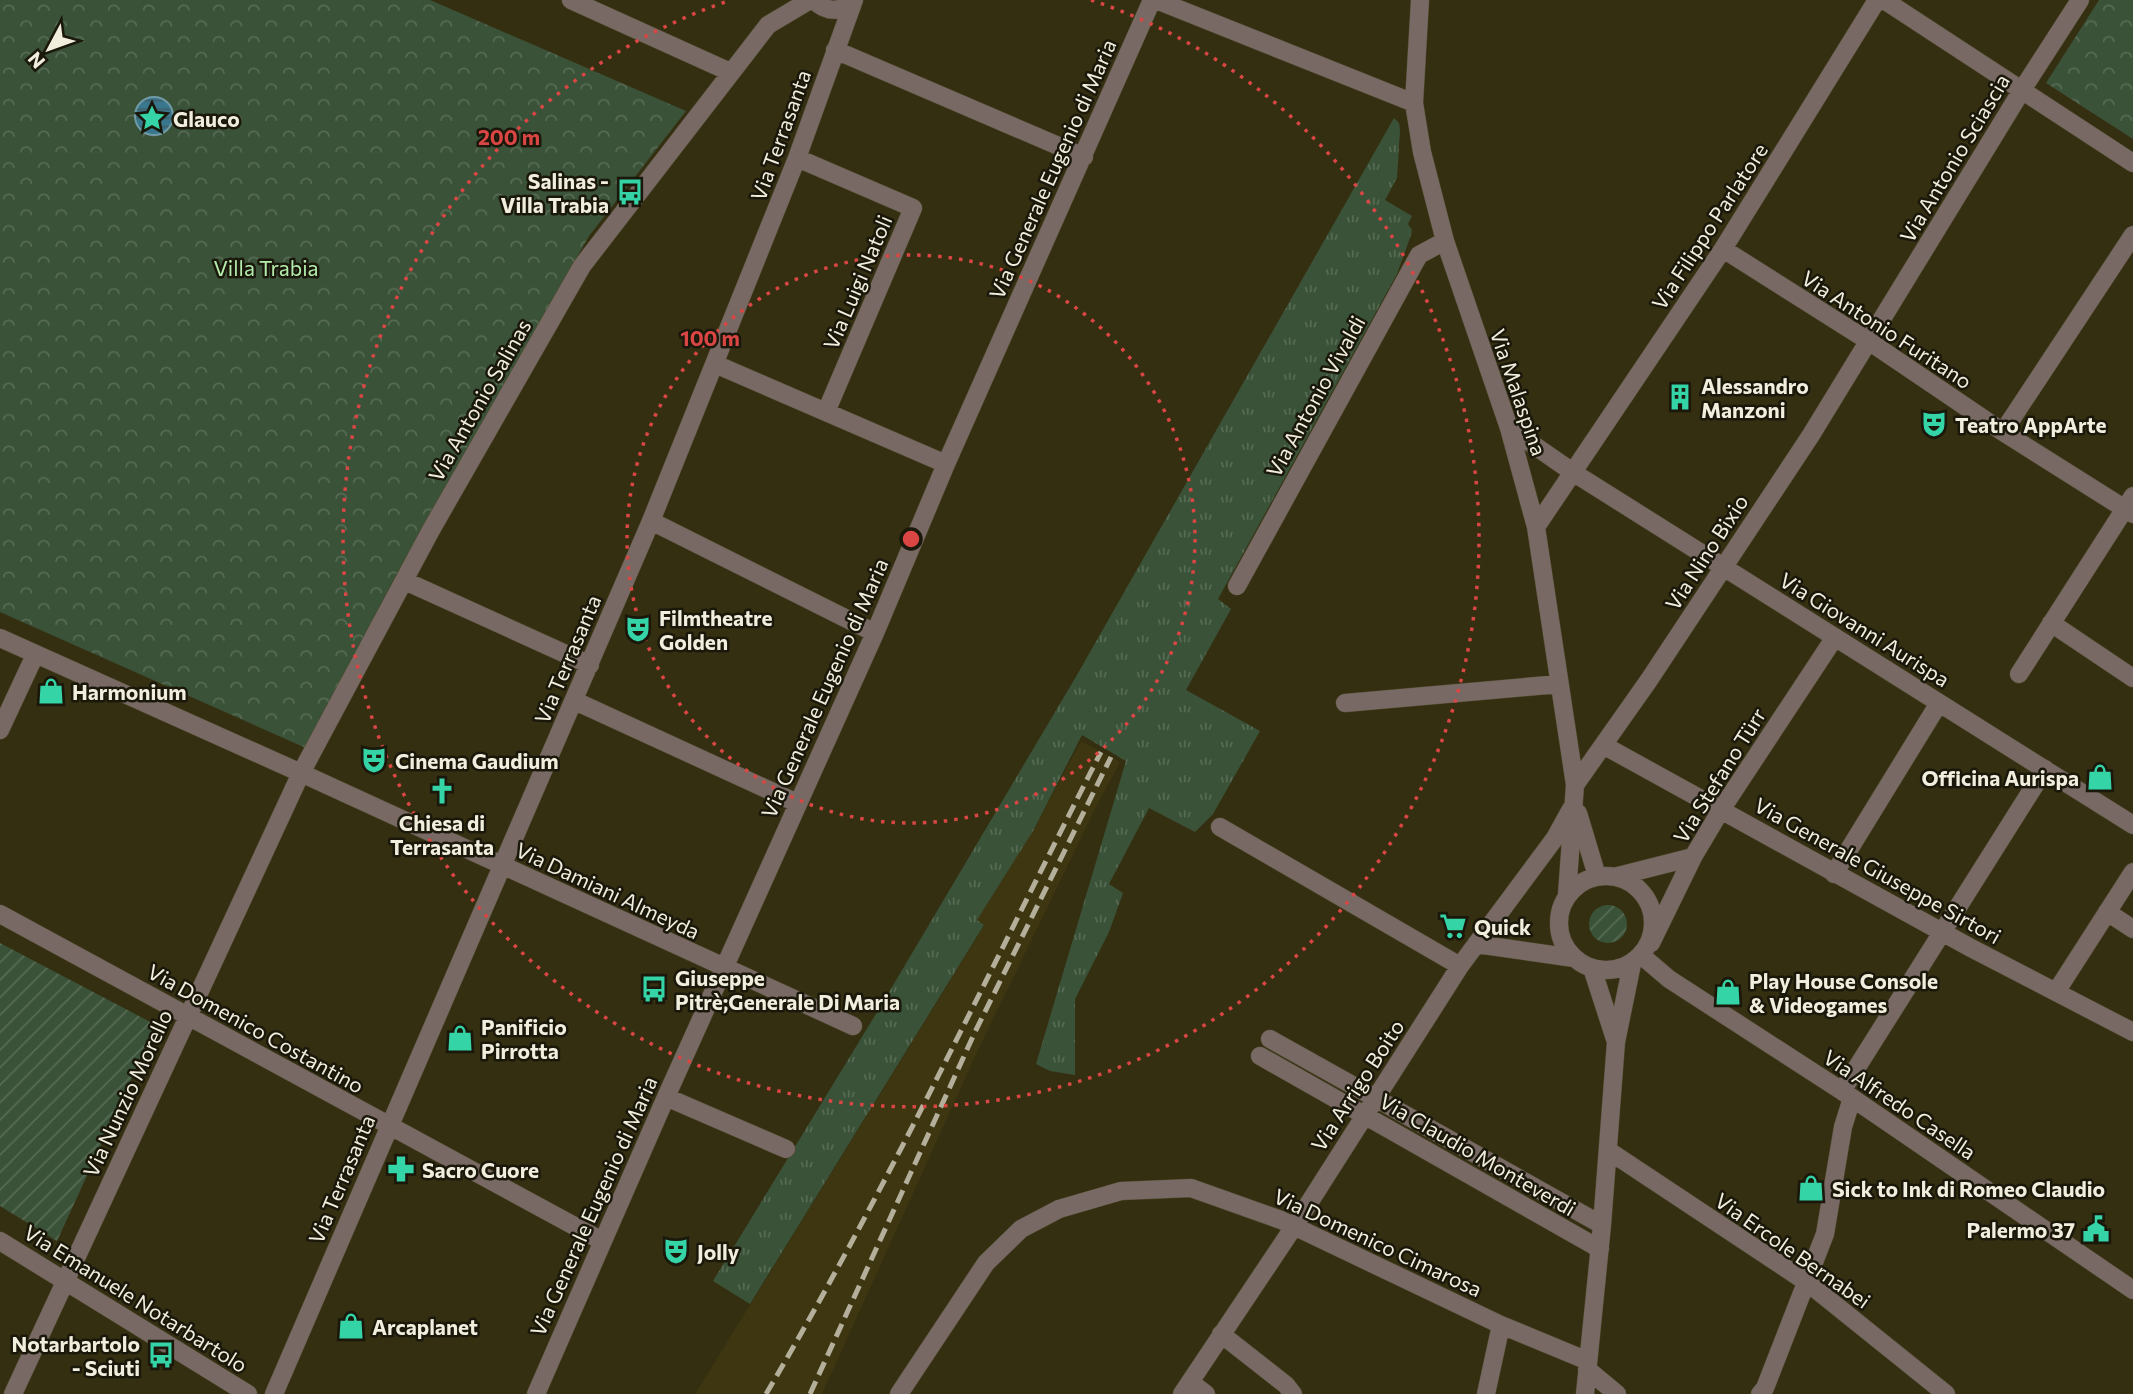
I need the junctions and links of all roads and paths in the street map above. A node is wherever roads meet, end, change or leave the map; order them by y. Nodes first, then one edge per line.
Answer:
1 (571, 0) edge
2 (812, 0) edge
3 (854, 0) edge
4 (1154, 0) edge
5 (1420, 0) edge
6 (1877, 0) edge
7 (1884, 0) edge
8 (2080, 0) edge
9 (835, 50) junction
10 (730, 72) junction
11 (2022, 90) junction
12 (1414, 103) junction
13 (1084, 157) junction
14 (797, 158) junction
15 (2133, 163) edge
16 (2133, 235) edge
17 (1445, 241) junction
18 (1723, 249) junction
19 (1870, 342) junction
20 (715, 364) junction
21 (825, 412) junction
22 (1509, 428) junction
23 (2003, 432) junction
24 (946, 464) junction
25 (1573, 473) junction
26 (2130, 507) edge
27 (651, 521) junction
28 (1536, 527) junction
29 (1723, 567) junction
30 (405, 582) junction
31 (1237, 586) dead end
32 (2051, 623) junction
33 (875, 633) junction
34 (1835, 637) junction
35 (0, 638) edge
36 (35, 655) junction
37 (590, 665) junction
38 (2019, 674) dead end
39 (2133, 678) edge
40 (1559, 684) junction
41 (575, 701) junction
42 (1345, 703) dead end
43 (1939, 703) junction
44 (0, 730) edge
45 (1603, 746) junction
46 (2045, 769) junction
47 (301, 773) junction
48 (1575, 785) junction
49 (797, 803) junction
50 (1575, 803) junction
51 (1721, 810) junction
52 (2133, 825) edge
53 (1220, 827) dead end
54 (1693, 857) junction
55 (502, 866) junction
56 (2133, 872) edge
57 (1834, 874) junction
58 (1597, 876) junction
59 (1618, 876) junction
60 (1567, 894) junction
61 (2107, 912) junction
62 (0, 914) edge
63 (2133, 929) edge
64 (1942, 932) junction
65 (1476, 944) junction
66 (1642, 954) junction
67 (1574, 958) junction
68 (1460, 966) junction
69 (724, 968) junction
70 (1592, 968) junction
71 (2056, 992) junction
72 (187, 1015) junction
73 (853, 1026) dead end
74 (2133, 1032) edge
75 (1270, 1039) dead end
76 (1616, 1042) junction
77 (1259, 1056) dead end
78 (1847, 1095) junction
79 (666, 1097) junction
80 (1374, 1098) junction
81 (1364, 1115) junction
82 (388, 1127) junction
83 (786, 1149) dead end
84 (1609, 1150) junction
85 (1295, 1225) junction
86 (1602, 1225) junction
87 (0, 1241) edge
88 (602, 1241) junction
89 (1600, 1250) junction
90 (65, 1281) junction
91 (1808, 1283) junction
92 (2133, 1290) edge
93 (1501, 1325) junction
94 (1221, 1334) junction
95 (1588, 1365) junction
96 (1186, 1388) edge
97 (13, 1394) edge
98 (248, 1394) edge
99 (274, 1394) edge
100 (536, 1394) edge
101 (899, 1394) edge
102 (1206, 1394) edge
103 (1293, 1394) edge
104 (1486, 1394) edge
105 (1585, 1394) edge
106 (1618, 1394) edge
107 (1760, 1394) edge
108 (1946, 1394) edge

1 - 10 street
2 - 3 street
2 - 10 street, Via Antonio Salinas
3 - 9 street, Via Terrasanta
4 - 12 street
4 - 13 street, Via Generale Eugenio di Maria
5 - 12 street, Via Malaspina
6 - 18 street, Via Filippo Parlatore
7 - 11 street
8 - 11 street, Via Antonio Sciascia
9 - 13 street
9 - 14 street, Via Terrasanta
10 - 30 street, Via Antonio Salinas
11 - 15 street
11 - 19 street, Via Antonio Sciascia
12 - 17 street, Via Malaspina
13 - 24 street, Via Generale Eugenio di Maria
14 - 20 street, Via Terrasanta
14 - 21 street, Via Luigi Natoli
16 - 23 street
17 - 22 street, Via Malaspina
17 - 31 street, Via Antonio Vivaldi
18 - 19 street, Via Antonio Furitano
18 - 25 street, Via Filippo Parlatore
19 - 23 street, Via Antonio Furitano
19 - 29 street, Via Nino Bixio
20 - 21 street
20 - 27 street, Via Terrasanta
21 - 24 street
22 - 25 street, Via Giovanni Aurispa
22 - 28 street, Via Malaspina
23 - 26 street, Via Antonio Furitano
24 - 33 street, Via Generale Eugenio di Maria
25 - 28 street, Via Filippo Parlatore
25 - 29 street, Via Giovanni Aurispa
26 - 32 street
27 - 33 street
27 - 37 street, Via Terrasanta
28 - 40 street, Via Malaspina
29 - 34 street, Via Giovanni Aurispa
29 - 45 street, Via Nino Bixio
30 - 37 street
30 - 47 street, Via Antonio Salinas
32 - 38 street
32 - 39 street
33 - 49 street, Via Generale Eugenio di Maria
34 - 43 street, Via Giovanni Aurispa
34 - 51 street, Via Stefano Türr
35 - 36 street, Via Damiani Almeyda
36 - 44 street
36 - 47 street, Via Damiani Almeyda
37 - 41 street, Via Terrasanta
40 - 42 street
40 - 48 street, Via Malaspina
41 - 49 street
41 - 55 street, Via Terrasanta
43 - 46 street, Via Giovanni Aurispa
43 - 57 street
45 - 48 street, Via Nino Bixio
45 - 51 street, Via Generale Giuseppe Sirtori
46 - 52 street, Via Giovanni Aurispa
46 - 64 street
47 - 55 street, Via Damiani Almeyda
47 - 72 street, Via Nunzio Morello
48 - 50 street, Via Malaspina
49 - 69 street, Via Generale Eugenio di Maria
50 - 58 street
50 - 60 street
50 - 65 street, Via Arrigo Boito
51 - 54 street, Via Stefano Türr
51 - 57 street, Via Generale Giuseppe Sirtori
53 - 68 street
54 - 59 street
54 - 66 street, Via Stefano Türr
55 - 69 street, Via Damiani Almeyda
55 - 82 street, Via Terrasanta
56 - 61 street
57 - 64 street, Via Generale Giuseppe Sirtori
58 - 59 street
58 - 60 street
59 - 66 street
60 - 67 street
61 - 63 street
61 - 71 street
62 - 72 street, Via Domenico Costantino
64 - 71 street, Via Generale Giuseppe Sirtori
64 - 78 street
65 - 67 street
65 - 68 street, Via Arrigo Boito
66 - 70 street
66 - 76 street
66 - 78 street, Via Alfredo Casella
67 - 70 street
68 - 80 street, Via Arrigo Boito
69 - 73 street, Via Damiani Almeyda
69 - 79 street, Via Generale Eugenio di Maria
70 - 76 street
71 - 74 street, Via Generale Giuseppe Sirtori
72 - 82 street, Via Domenico Costantino
72 - 90 street, Via Nunzio Morello
75 - 80 street, Via Claudio Monteverdi
76 - 84 street
77 - 81 street, Via Claudio Monteverdi
78 - 91 street
78 - 92 street, Via Alfredo Casella
79 - 83 street
79 - 88 street, Via Generale Eugenio di Maria
80 - 81 street, Via Arrigo Boito
80 - 86 street, Via Claudio Monteverdi
81 - 85 street, Via Arrigo Boito
81 - 89 street, Via Claudio Monteverdi
82 - 88 street, Via Domenico Costantino
82 - 99 street, Via Terrasanta
84 - 86 street
84 - 91 street, Via Ercole Bernabei
85 - 93 street, Via Domenico Cimarosa
85 - 94 street, Via Arrigo Boito
85 - 101 street, Via Domenico Cimarosa
86 - 89 street
87 - 90 street, Via Emanuele Notarbartolo
88 - 100 street, Via Generale Eugenio di Maria
89 - 95 street
90 - 97 street, Via Nunzio Morello
90 - 98 street, Via Emanuele Notarbartolo
91 - 107 street
91 - 108 street, Via Ercole Bernabei
93 - 95 street, Via Domenico Cimarosa
93 - 104 street
94 - 96 street, Via Arrigo Boito
94 - 103 street
95 - 105 street
95 - 106 street, Via Domenico Cimarosa
96 - 102 street

